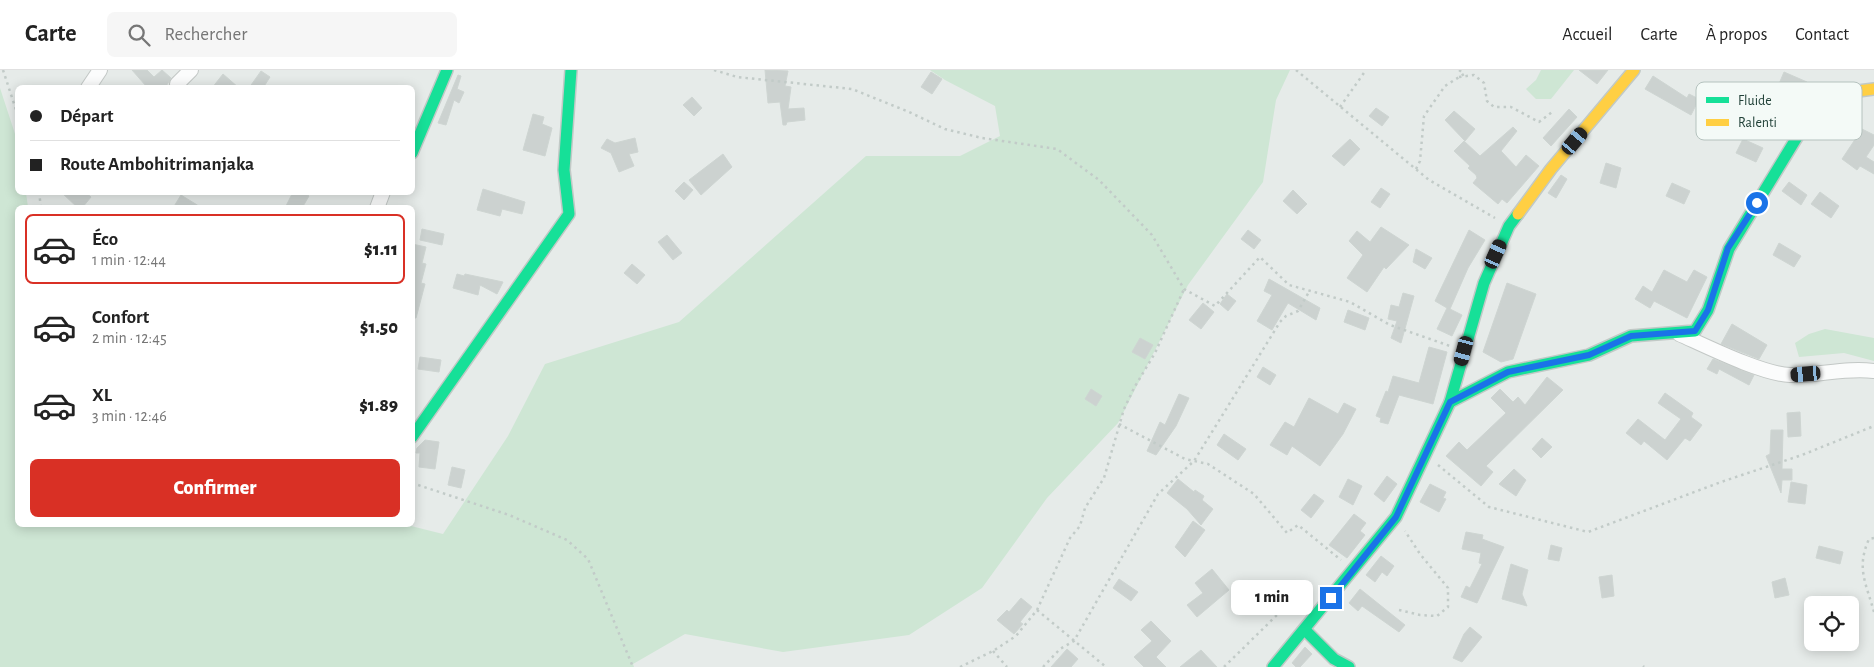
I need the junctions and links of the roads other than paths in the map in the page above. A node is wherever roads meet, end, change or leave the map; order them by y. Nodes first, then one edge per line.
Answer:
1 (100, 70) edge
2 (191, 70) edge
3 (446, 70) edge
4 (571, 70) edge
5 (1634, 70) edge
6 (177, 84) dead end
7 (90, 85) edge
8 (1796, 140) edge
9 (415, 146) edge
10 (1673, 332) junction
11 (1874, 372) edge
12 (1450, 402) junction
13 (415, 433) edge
14 (1305, 630) junction
15 (1273, 667) edge
16 (1349, 667) edge

1 - 7 street
2 - 6 street
3 - 9 street
4 - 13 street
5 - 12 street
8 - 10 street
10 - 11 street
10 - 12 street
12 - 14 street
14 - 15 street
14 - 16 street

